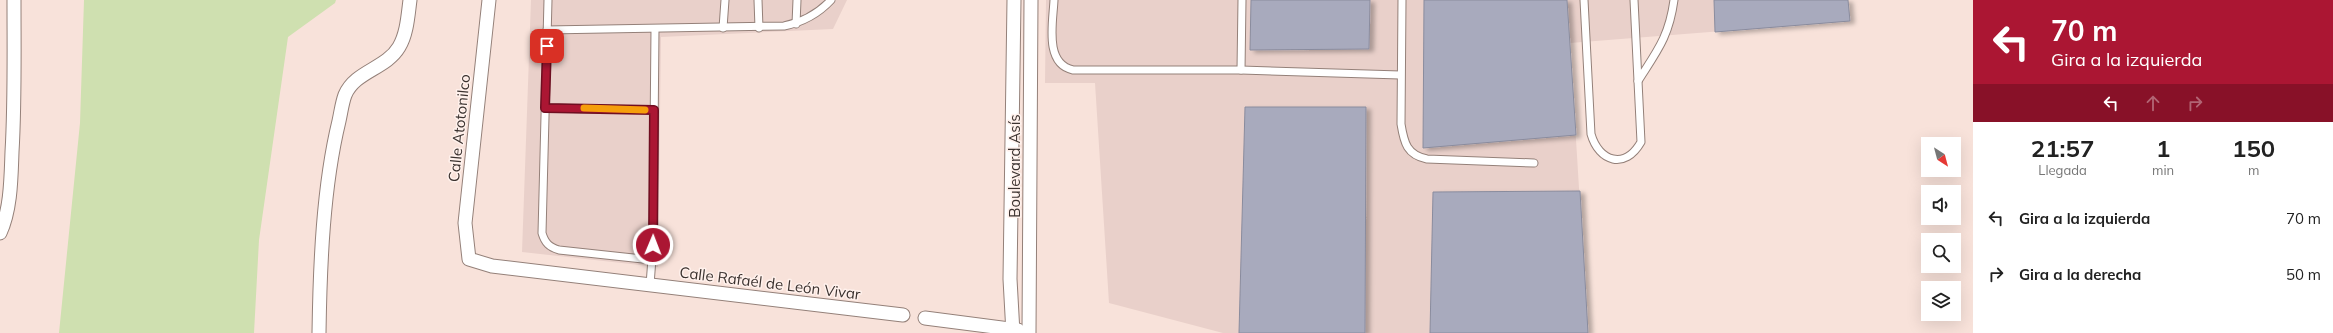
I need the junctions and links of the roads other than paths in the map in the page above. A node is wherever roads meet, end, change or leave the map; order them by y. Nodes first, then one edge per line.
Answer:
1 (14, 0) edge
2 (410, 0) edge
3 (490, 0) edge
4 (548, 0) edge
5 (725, 0) edge
6 (758, 0) edge
7 (797, 0) edge
8 (831, 0) edge
9 (1014, 0) edge
10 (1032, 0) edge
11 (1054, 0) edge
12 (1242, 0) edge
13 (1402, 0) edge
14 (1584, 0) edge
15 (1634, 0) edge
16 (1674, 0) edge
17 (796, 24) junction
18 (723, 28) junction
19 (759, 28) junction
20 (655, 29) junction
21 (548, 30) junction
22 (1241, 70) junction
23 (1031, 75) junction
24 (1400, 75) junction
25 (1013, 76) junction
26 (1638, 81) junction
27 (545, 108) junction
28 (654, 110) junction
29 (1534, 163) dead end
30 (1030, 187) junction
31 (1011, 188) junction
32 (0, 233) edge
33 (469, 259) joint
34 (652, 260) junction
35 (650, 285) junction
36 (903, 315) dead end
37 (925, 318) dead end
38 (1012, 331) edge
39 (1030, 332) edge
40 (319, 333) edge

1 - 32 street
2 - 40 street
3 - 33 street, Calle Atotonilco
4 - 21 lane
5 - 18 lane
6 - 19 lane
7 - 17 lane
8 - 17 lane
9 - 25 street, Boulevard Asís
10 - 23 street, Boulevard Asís
11 - 22 lane
12 - 22 lane
13 - 24 lane
14 - 26 lane
15 - 26 lane
16 - 26 lane
17 - 19 lane
18 - 19 lane
18 - 20 lane
20 - 21 lane
20 - 28 lane
21 - 27 lane
22 - 24 lane
23 - 25 street
23 - 30 street, Boulevard Asís
24 - 29 lane
25 - 31 street, Boulevard Asís
27 - 28 lane
27 - 34 lane
28 - 34 lane
30 - 31 street
30 - 39 street, Boulevard Asís
31 - 38 street, Boulevard Asís
33 - 35 street, Calle Rafaél de León Vivar
34 - 35 lane
35 - 36 street, Calle Rafaél de León Vivar
37 - 38 street
38 - 39 street

